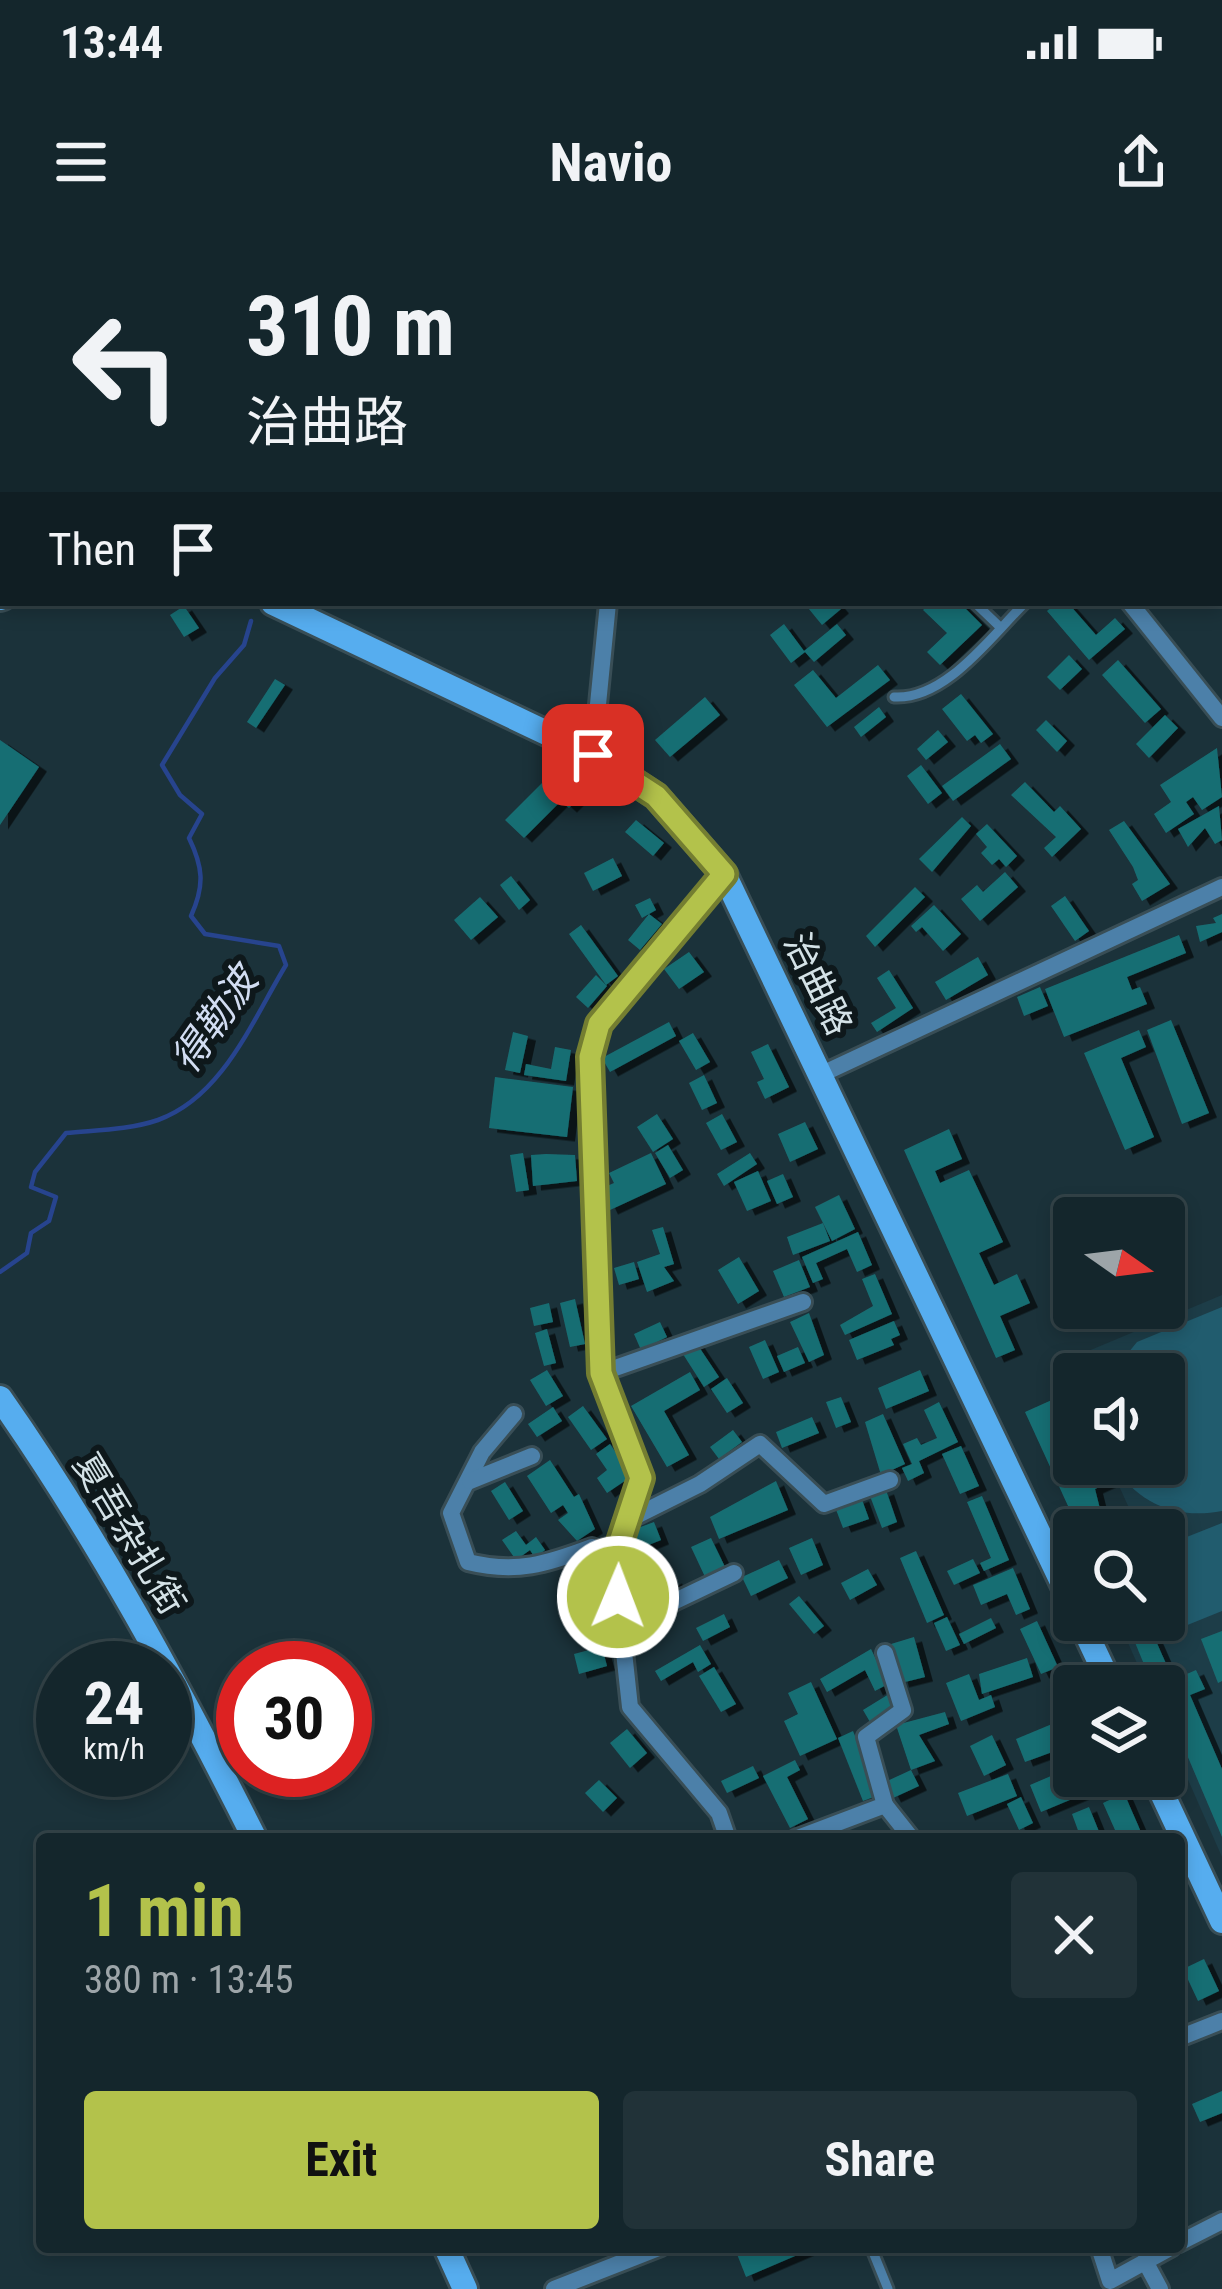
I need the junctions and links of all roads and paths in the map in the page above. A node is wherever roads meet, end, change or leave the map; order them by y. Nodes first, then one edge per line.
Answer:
1 (279, 606) edge
2 (608, 606) edge
3 (978, 606) edge
4 (1021, 606) edge
5 (1132, 606) edge
6 (1000, 627) junction
7 (894, 697) dead end
8 (1222, 718) edge
9 (593, 755) junction
10 (724, 874) junction
11 (1222, 887) edge
12 (822, 1074) junction
13 (803, 1302) dead end
14 (601, 1373) junction
15 (0, 1398) edge
16 (514, 1414) dead end
17 (532, 1456) dead end
18 (890, 1480) dead end
19 (470, 1481) dead end
20 (622, 1523) junction
21 (614, 1560) junction
22 (1053, 1563) edge
23 (734, 1573) dead end
24 (625, 1625) dead end
25 (885, 1653) dead end
26 (1164, 1797) edge
27 (885, 1805) junction
28 (252, 1833) edge
29 (726, 1833) edge
30 (811, 1833) edge
31 (907, 1833) edge
32 (1181, 1833) edge
33 (1185, 1842) edge
34 (1222, 1921) edge
35 (1222, 2021) edge
36 (1185, 2036) edge
37 (1222, 2221) edge
38 (1185, 2240) edge
39 (449, 2253) edge
40 (646, 2253) edge
41 (873, 2253) edge
42 (1101, 2253) edge
43 (1160, 2253) edge
44 (1145, 2261) junction
45 (465, 2289) edge
46 (554, 2289) edge
47 (888, 2289) edge
48 (1160, 2289) edge

1 - 9 main road, 治曲路
2 - 9 street
3 - 6 lane
4 - 6 lane
5 - 8 street
6 - 7 lane
9 - 10 main road, 治曲路
10 - 12 main road, 治曲路
10 - 14 street
11 - 12 street
12 - 22 main road, 治曲路
13 - 14 street
14 - 20 street
15 - 28 main road, 夏吾杂扎街
16 - 21 street
17 - 19 street
18 - 20 street
20 - 21 street
21 - 29 street
23 - 24 street
25 - 27 street
26 - 32 main road
27 - 30 street
27 - 31 street
33 - 34 main road
35 - 36 street
37 - 38 street
39 - 45 main road
40 - 46 street
41 - 47 lane
42 - 44 street
43 - 44 street
44 - 48 street

